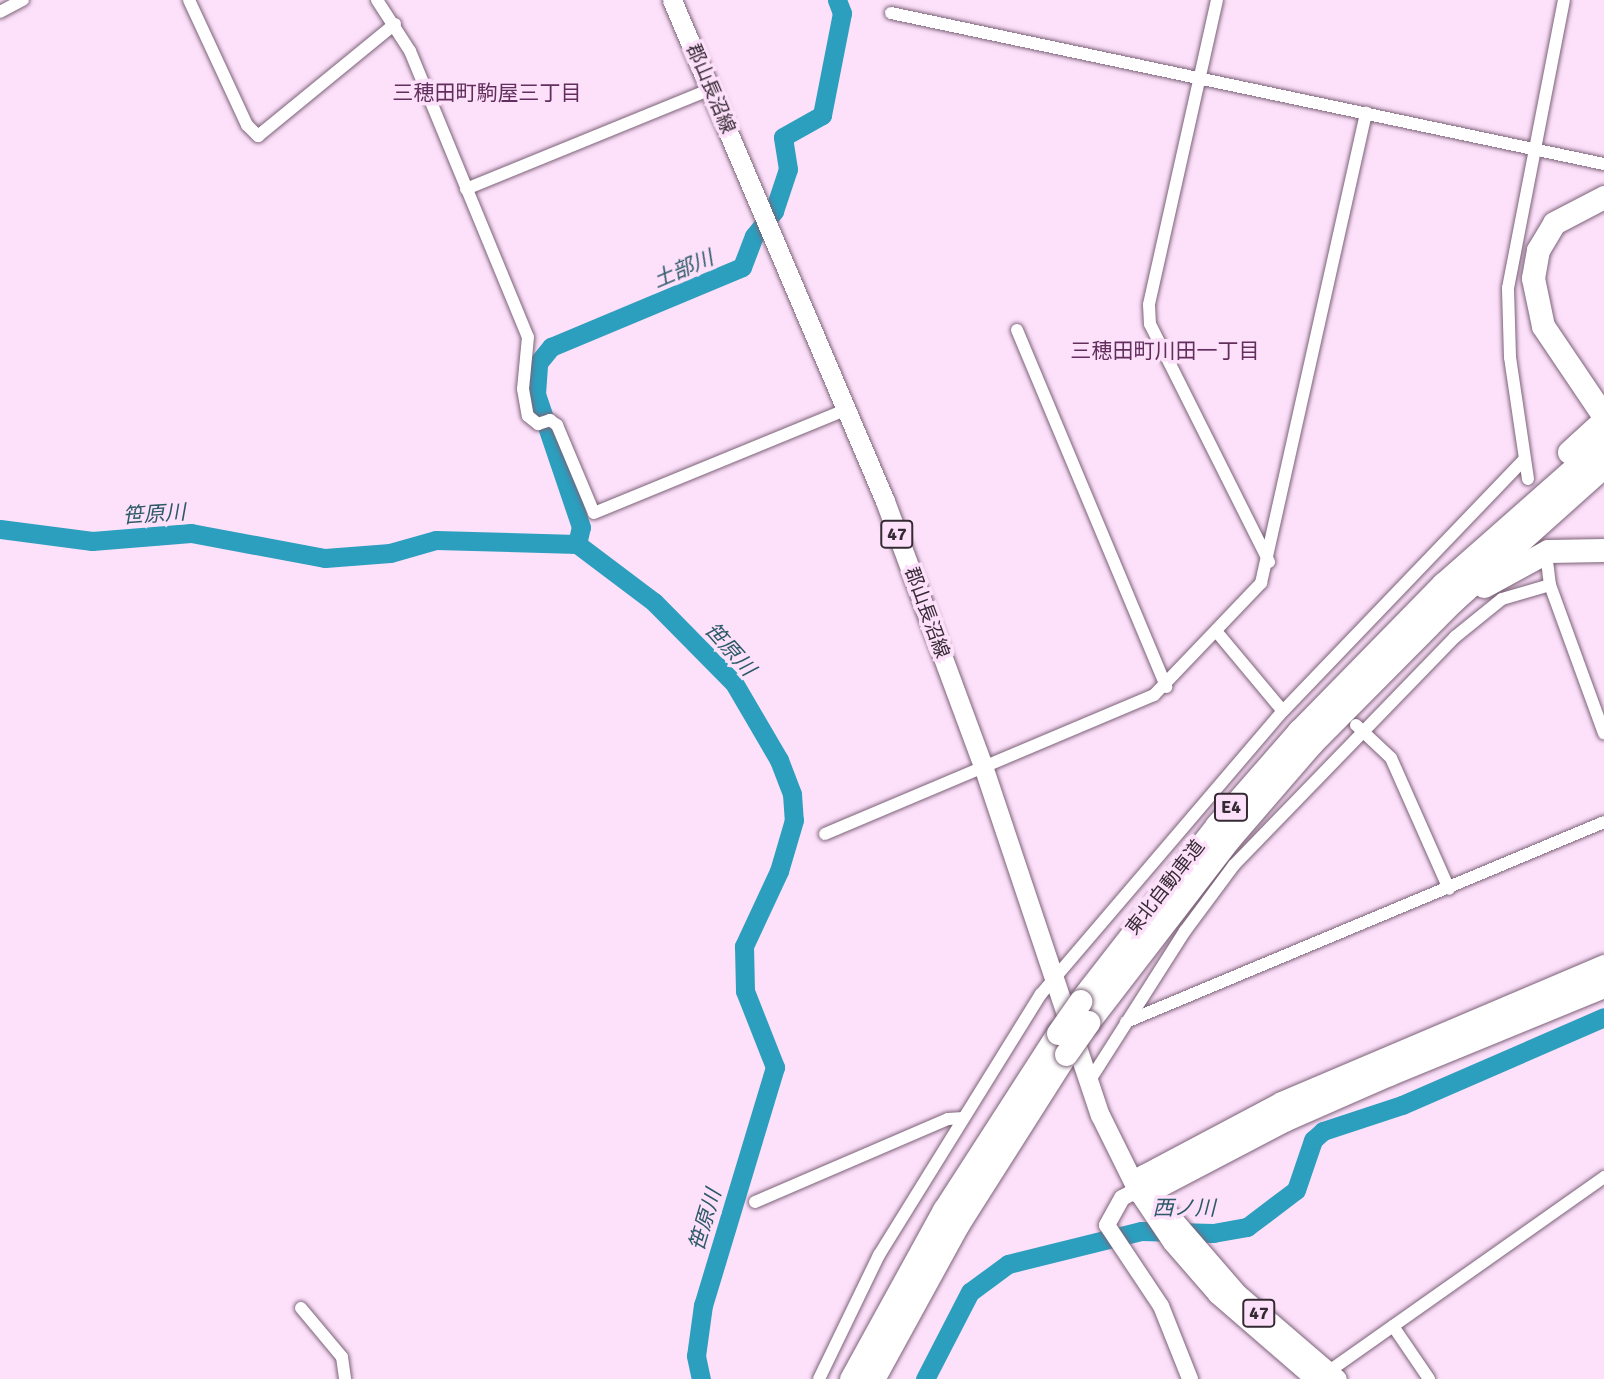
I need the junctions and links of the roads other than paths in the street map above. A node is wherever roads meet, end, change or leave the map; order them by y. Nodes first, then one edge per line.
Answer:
1 (23, 0) edge
2 (189, 0) edge
3 (377, 0) edge
4 (672, 0) edge
5 (1217, 0) edge
6 (1564, 0) edge
7 (0, 12) edge
8 (891, 13) dead end
9 (395, 24) junction
10 (1201, 77) junction
11 (709, 90) junction
12 (1366, 113) junction
13 (1534, 149) junction
14 (1604, 164) edge
15 (467, 189) junction
16 (1604, 197) edge
17 (1604, 210) edge
18 (1017, 330) dead end
19 (848, 409) junction
20 (1603, 409) edge
21 (1604, 442) edge
22 (1525, 459) junction
23 (1604, 466) edge
24 (1528, 479) dead end
25 (1604, 550) edge
26 (1547, 561) dead end
27 (1269, 562) junction
28 (1550, 584) junction
29 (1399, 628) junction
30 (1216, 631) junction
31 (1166, 687) junction
32 (1283, 712) junction
33 (1361, 729) junction
34 (1604, 733) edge
35 (1311, 744) junction
36 (982, 766) junction
37 (1604, 822) edge
38 (825, 834) dead end
39 (1450, 889) junction
40 (1604, 966) edge
41 (1056, 977) junction
42 (1604, 986) edge
43 (1084, 1012) junction
44 (1126, 1022) junction
45 (1062, 1043) junction
46 (1090, 1080) junction
47 (963, 1118) junction
48 (1604, 1177) edge
49 (1144, 1185) junction
50 (755, 1202) dead end
51 (301, 1308) dead end
52 (1393, 1326) junction
53 (1325, 1377) edge
54 (345, 1379) edge
55 (819, 1379) edge
56 (851, 1379) edge
57 (873, 1379) edge
58 (1190, 1379) edge
59 (1429, 1379) edge

1 - 7 street
2 - 9 street
3 - 9 street
4 - 11 main road, 郡山長沼線 / 47
5 - 10 street
6 - 13 street
8 - 10 street
9 - 15 street
10 - 12 street
10 - 27 street
11 - 15 street
11 - 19 main road, 郡山長沼線 / 47
12 - 13 street
12 - 27 street
13 - 14 street
13 - 22 street
15 - 19 street
16 - 20 highway
17 - 20 highway
18 - 31 street
19 - 36 main road, 郡山長沼線 / 47
20 - 29 highway
21 - 29 highway, 東北自動車道 / E4
22 - 24 street
22 - 32 street
23 - 35 highway, 東北自動車道 / E4
25 - 35 highway
26 - 28 street
27 - 30 street
28 - 33 street
28 - 34 street
29 - 43 highway, 東北自動車道 / E4
30 - 31 street
30 - 32 street
31 - 36 street
32 - 41 street
33 - 39 street
33 - 44 street
35 - 43 highway, 東北自動車道 / E4
36 - 38 street
36 - 41 main road, 郡山長沼線 / 47
37 - 39 street
39 - 44 street
40 - 49 highway
41 - 46 main road, 郡山長沼線 / 47
41 - 47 street
42 - 49 highway
43 - 45 highway, 東北自動車道 / E4, bridge
44 - 46 street
45 - 56 highway, 東北自動車道 / E4
45 - 57 highway, 東北自動車道 / E4
46 - 49 main road, 郡山長沼線 / 47
47 - 50 street
47 - 55 street
48 - 52 street
49 - 53 main road, 郡山長沼線 / 47
49 - 58 street
51 - 54 street
52 - 53 street
52 - 59 street

